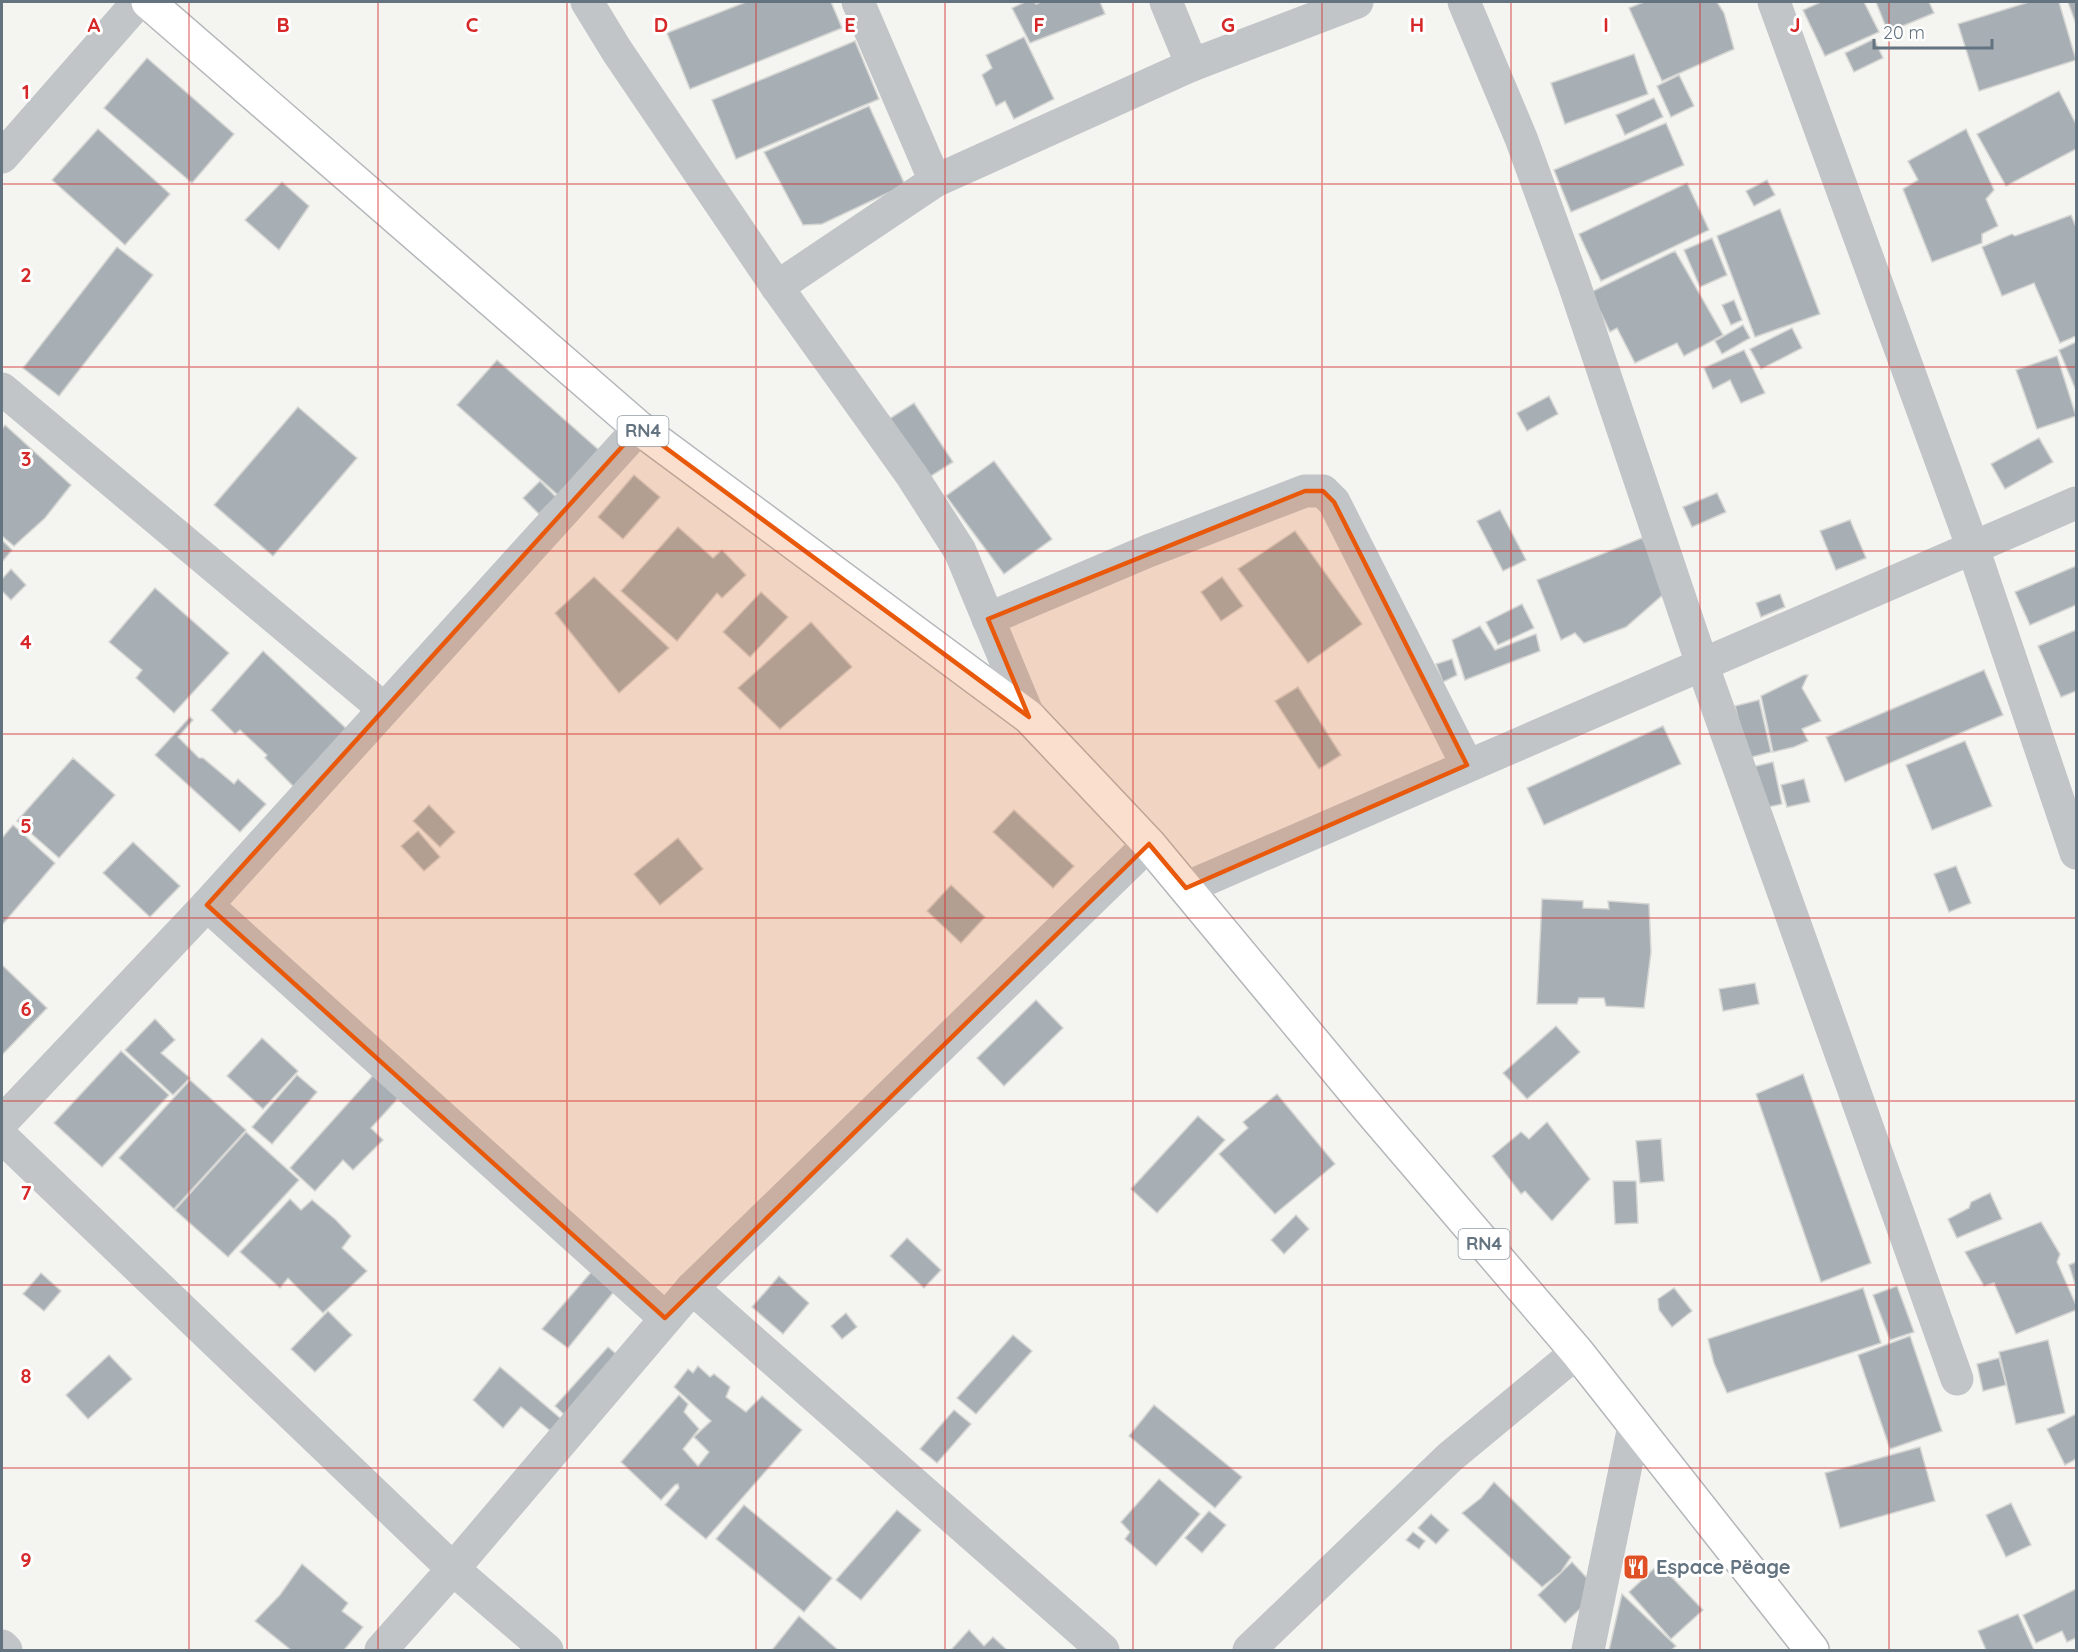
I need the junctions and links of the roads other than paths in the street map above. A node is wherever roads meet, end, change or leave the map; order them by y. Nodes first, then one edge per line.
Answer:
1 (138, 2) edge
2 (148, 2) edge
3 (587, 2) edge
4 (858, 2) edge
5 (1166, 2) edge
6 (1357, 2) edge
7 (1464, 2) edge
8 (1774, 2) edge
9 (1192, 65) junction
10 (2, 157) edge
11 (935, 181) junction
12 (777, 287) junction
13 (2, 389) edge
14 (639, 428) junction
15 (2076, 503) edge
16 (1973, 548) junction
17 (988, 619) junction
18 (1702, 664) junction
19 (384, 709) junction
20 (1029, 717) junction
21 (1467, 765) junction
22 (1149, 844) junction
23 (2076, 853) edge
24 (1186, 888) junction
25 (207, 904) junction
26 (2, 1122) edge
27 (2, 1137) edge
28 (692, 1288) junction
29 (665, 1318) junction
30 (1577, 1352) junction
31 (1957, 1379) dead end
32 (1635, 1426) junction
33 (453, 1569) junction
34 (2, 1646) edge
35 (6, 1650) edge
36 (381, 1650) edge
37 (548, 1650) edge
38 (1103, 1650) edge
39 (1249, 1650) edge
40 (1588, 1650) edge
41 (1812, 1650) edge

1 - 10 street
2 - 14 highway, RN4
3 - 12 street
4 - 11 street
5 - 9 street
6 - 9 street
7 - 18 street
8 - 16 street
9 - 11 street
11 - 12 street
12 - 17 street
13 - 19 street
14 - 19 street
14 - 20 highway, RN4
15 - 16 street
16 - 18 street
16 - 23 street
17 - 20 street
17 - 21 street
18 - 21 street
18 - 31 street
19 - 25 street
20 - 22 highway, RN4
21 - 24 street
22 - 24 highway, RN4
22 - 28 street
24 - 30 highway, RN4
25 - 26 street
25 - 29 street
27 - 33 street
28 - 29 street
28 - 38 street
29 - 33 street
30 - 32 highway, RN4
30 - 39 street
32 - 40 street
32 - 41 highway, RN4
33 - 36 street
33 - 37 street
34 - 35 street

